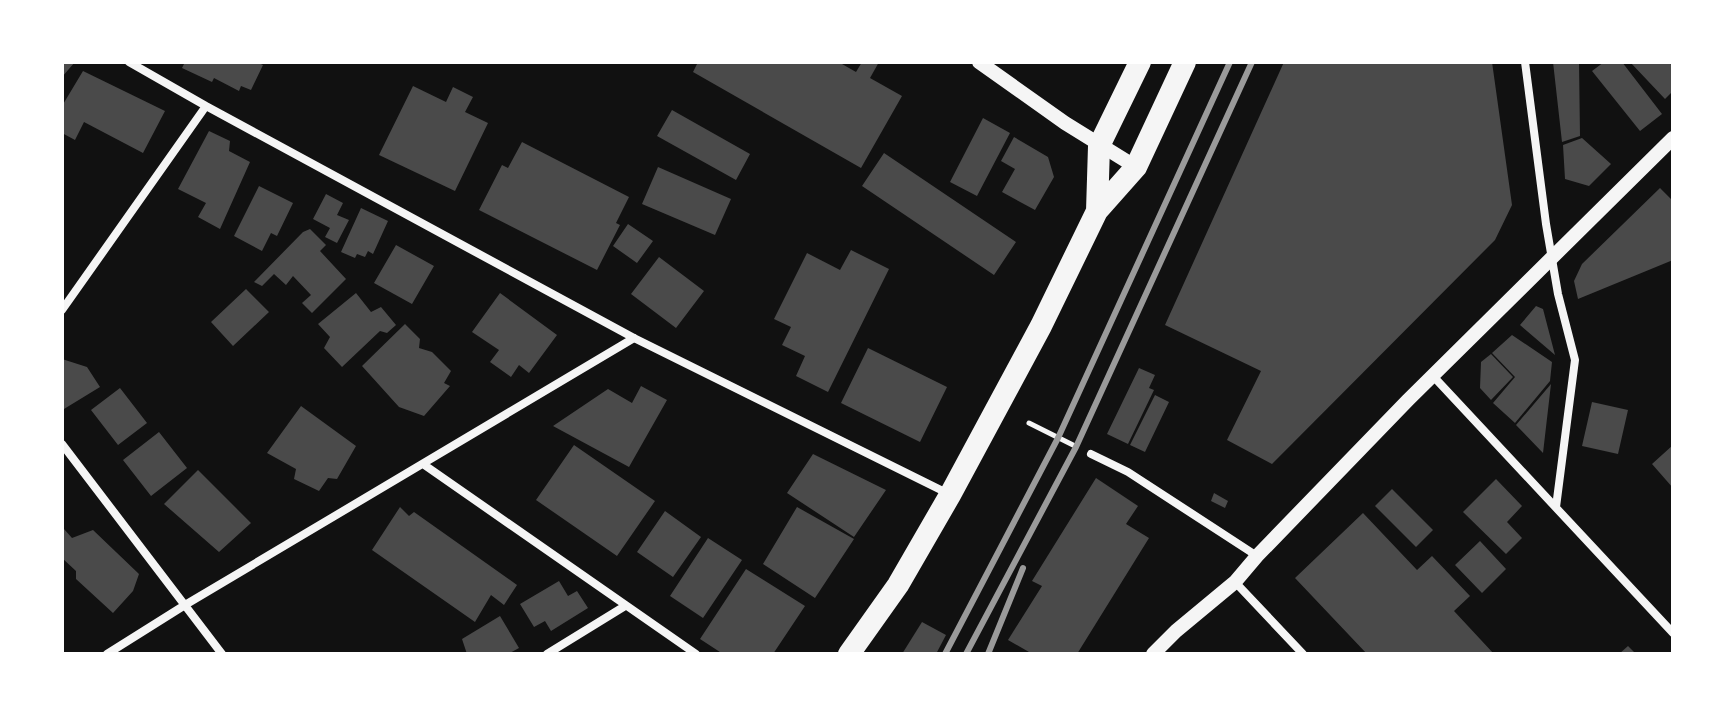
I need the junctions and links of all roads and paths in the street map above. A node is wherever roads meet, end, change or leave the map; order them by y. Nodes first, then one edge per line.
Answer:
1 (129, 62) edge
2 (979, 62) edge
3 (1140, 62) edge
4 (1185, 62) edge
5 (1525, 62) edge
6 (206, 106) junction
7 (1673, 138) edge
8 (1099, 146) junction
9 (1136, 167) junction
10 (1097, 211) junction
11 (1552, 259) junction
12 (62, 310) edge
13 (634, 338) junction
14 (1433, 376) junction
15 (1029, 423) dead end
16 (62, 444) edge
17 (1091, 454) joint
18 (423, 464) junction
19 (950, 495) junction
20 (1556, 507) junction
21 (1257, 556) junction
22 (1235, 582) junction
23 (185, 605) junction
24 (625, 606) junction
25 (1673, 633) edge
26 (107, 654) edge
27 (222, 654) edge
28 (547, 654) edge
29 (696, 654) edge
30 (849, 654) edge
31 (1153, 654) edge
32 (1303, 654) edge

1 - 6 street
2 - 8 street
3 - 8 highway
4 - 9 highway
5 - 11 street
6 - 12 street
6 - 13 street
7 - 11 street
8 - 9 street
8 - 10 highway
9 - 10 highway
10 - 19 highway
11 - 14 street
11 - 20 street
13 - 18 street
13 - 19 street
14 - 20 street
14 - 21 street
15 - 17 path
16 - 23 street
17 - 21 street
18 - 23 street
18 - 24 street
19 - 30 highway
20 - 25 street
21 - 22 street
22 - 31 street
22 - 32 street
23 - 26 street
23 - 27 street
24 - 28 street
24 - 29 street

